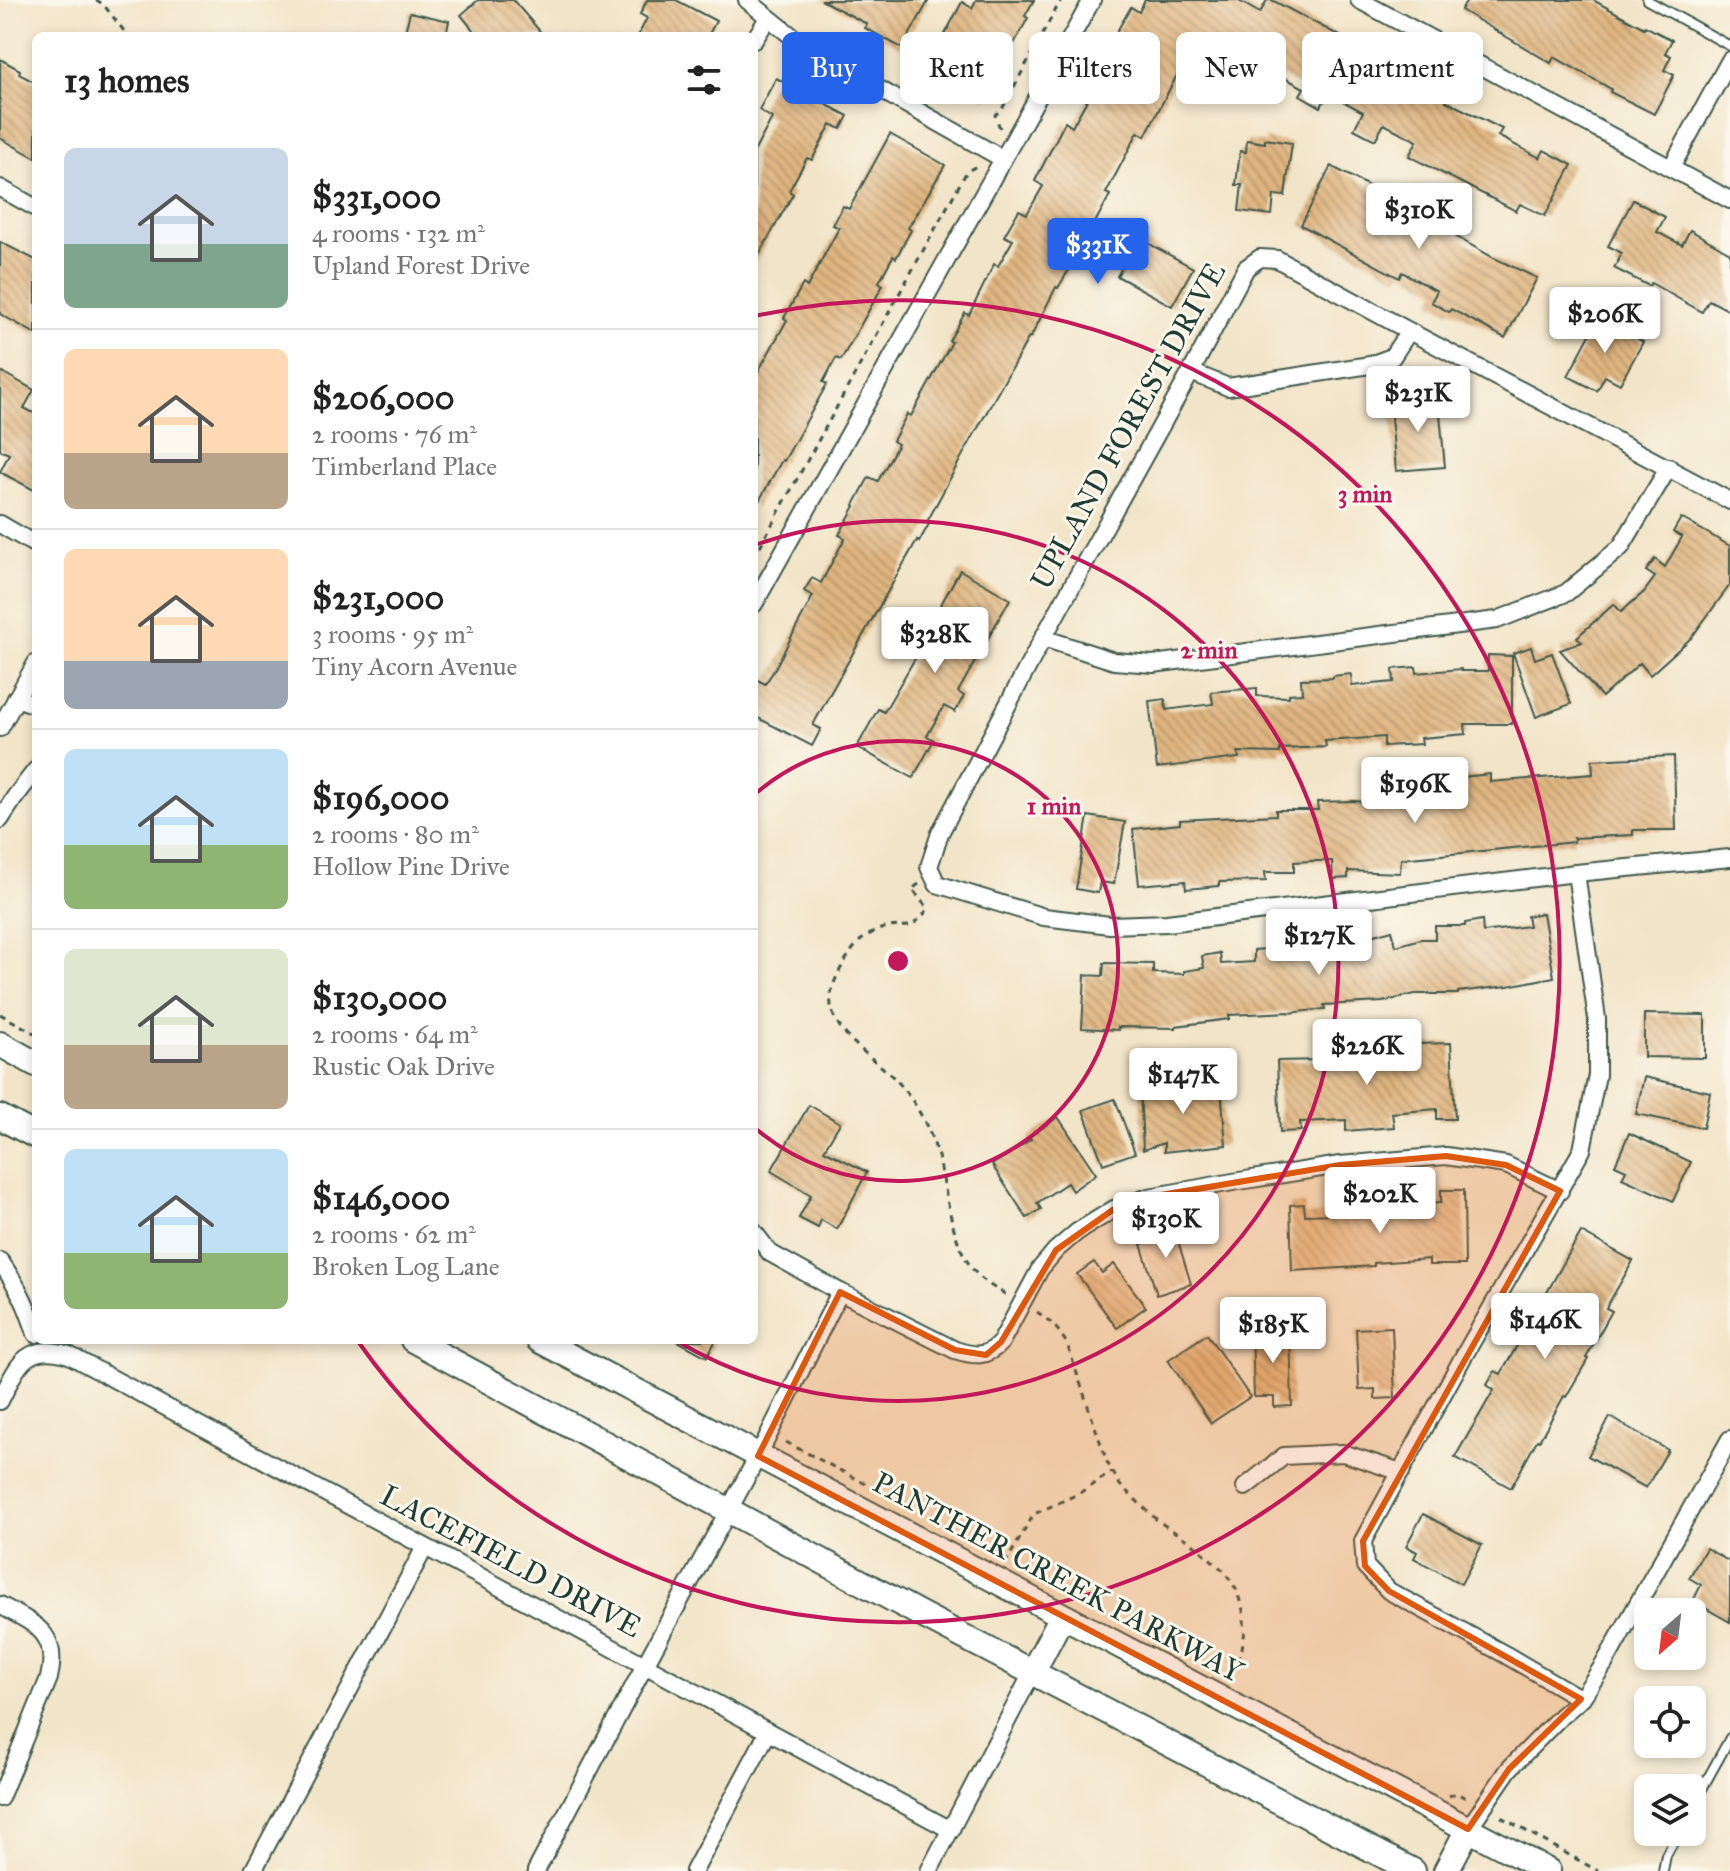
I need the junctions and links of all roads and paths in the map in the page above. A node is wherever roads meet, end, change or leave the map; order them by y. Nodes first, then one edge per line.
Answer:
1 (96, 0) edge
2 (747, 0) edge
3 (1061, 0) edge
4 (1092, 0) edge
5 (1359, 0) edge
6 (1647, 0) edge
7 (768, 18) junction
8 (125, 32) edge
9 (758, 34) edge
10 (1730, 46) edge
11 (1730, 60) edge
12 (1000, 128) dead end
13 (1003, 159) junction
14 (980, 164) dead end
15 (1671, 168) junction
16 (0, 188) edge
17 (1730, 200) edge
18 (32, 206) edge
19 (1409, 331) junction
20 (1191, 372) junction
21 (1669, 467) junction
22 (1730, 501) edge
23 (0, 524) edge
24 (32, 543) edge
25 (758, 550) edge
26 (758, 597) edge
27 (1043, 638) junction
28 (32, 670) edge
29 (16, 698) junction
30 (32, 704) edge
31 (0, 728) edge
32 (32, 775) edge
33 (0, 820) edge
34 (1730, 858) edge
35 (1576, 873) junction
36 (935, 879) junction
37 (0, 1014) edge
38 (32, 1032) edge
39 (0, 1044) edge
40 (32, 1062) edge
41 (0, 1117) edge
42 (32, 1134) edge
43 (1560, 1191) junction
44 (758, 1237) edge
45 (0, 1261) edge
46 (840, 1292) junction
47 (1022, 1303) junction
48 (32, 1321) edge
49 (36, 1344) edge
50 (42, 1344) edge
51 (420, 1344) edge
52 (547, 1344) edge
53 (0, 1401) edge
54 (1730, 1439) edge
55 (758, 1456) junction
56 (1112, 1472) junction
57 (1401, 1472) junction
58 (1245, 1487) dead end
59 (729, 1511) junction
60 (425, 1547) junction
61 (1003, 1567) dead end
62 (0, 1605) edge
63 (1062, 1616) junction
64 (645, 1665) junction
65 (1032, 1673) junction
66 (1227, 1684) dead end
67 (1581, 1699) junction
68 (768, 1732) junction
69 (1730, 1738) edge
70 (5, 1771) edge
71 (1706, 1782) edge
72 (0, 1798) edge
73 (1501, 1817) dead end
74 (1468, 1829) junction
75 (951, 1830) junction
76 (1671, 1846) edge
77 (253, 1871) edge
78 (536, 1871) edge
79 (694, 1871) edge
80 (929, 1871) edge
81 (1413, 1871) edge
82 (1446, 1871) edge
83 (1548, 1871) edge
84 (1598, 1871) edge
85 (1663, 1871) edge

1 - 8 path
2 - 7 street
3 - 12 path
4 - 13 street
5 - 15 street
6 - 10 lane
7 - 9 street
7 - 13 street
11 - 15 street
13 - 26 street
14 - 25 path
15 - 17 street
16 - 18 street
19 - 20 street
19 - 20 street, UPLAND FOREST DRIVE
19 - 21 street
20 - 27 street, UPLAND FOREST DRIVE
21 - 22 street
21 - 27 street
23 - 24 street
27 - 36 street, UPLAND FOREST DRIVE
28 - 29 street
29 - 30 street
29 - 31 street
32 - 33 street
34 - 35 street
35 - 36 street
35 - 43 street
36 - 47 path
37 - 38 path
39 - 40 main road
41 - 42 main road
43 - 47 street
43 - 57 street
44 - 46 street
45 - 48 street
46 - 47 street
46 - 55 street
47 - 56 path
49 - 53 street
50 - 60 street, LACEFIELD DRIVE
51 - 59 main road
52 - 55 main road, PANTHER CREEK PARKWAY
54 - 67 street
55 - 59 street
55 - 63 main road, PANTHER CREEK PARKWAY
56 - 61 path
56 - 66 path
57 - 58 street
57 - 67 street
59 - 64 street
59 - 65 main road
60 - 64 street, LACEFIELD DRIVE
60 - 77 street
62 - 70 street
63 - 65 main road
63 - 74 main road, PANTHER CREEK PARKWAY
64 - 68 street, LACEFIELD DRIVE
64 - 78 street
65 - 75 street
65 - 81 main road
67 - 74 street
68 - 75 street, LACEFIELD DRIVE
68 - 79 street
69 - 71 lane
70 - 72 street
73 - 84 path
74 - 82 main road
74 - 83 main road, PANTHER CREEK PARKWAY
75 - 80 street
76 - 85 lane

